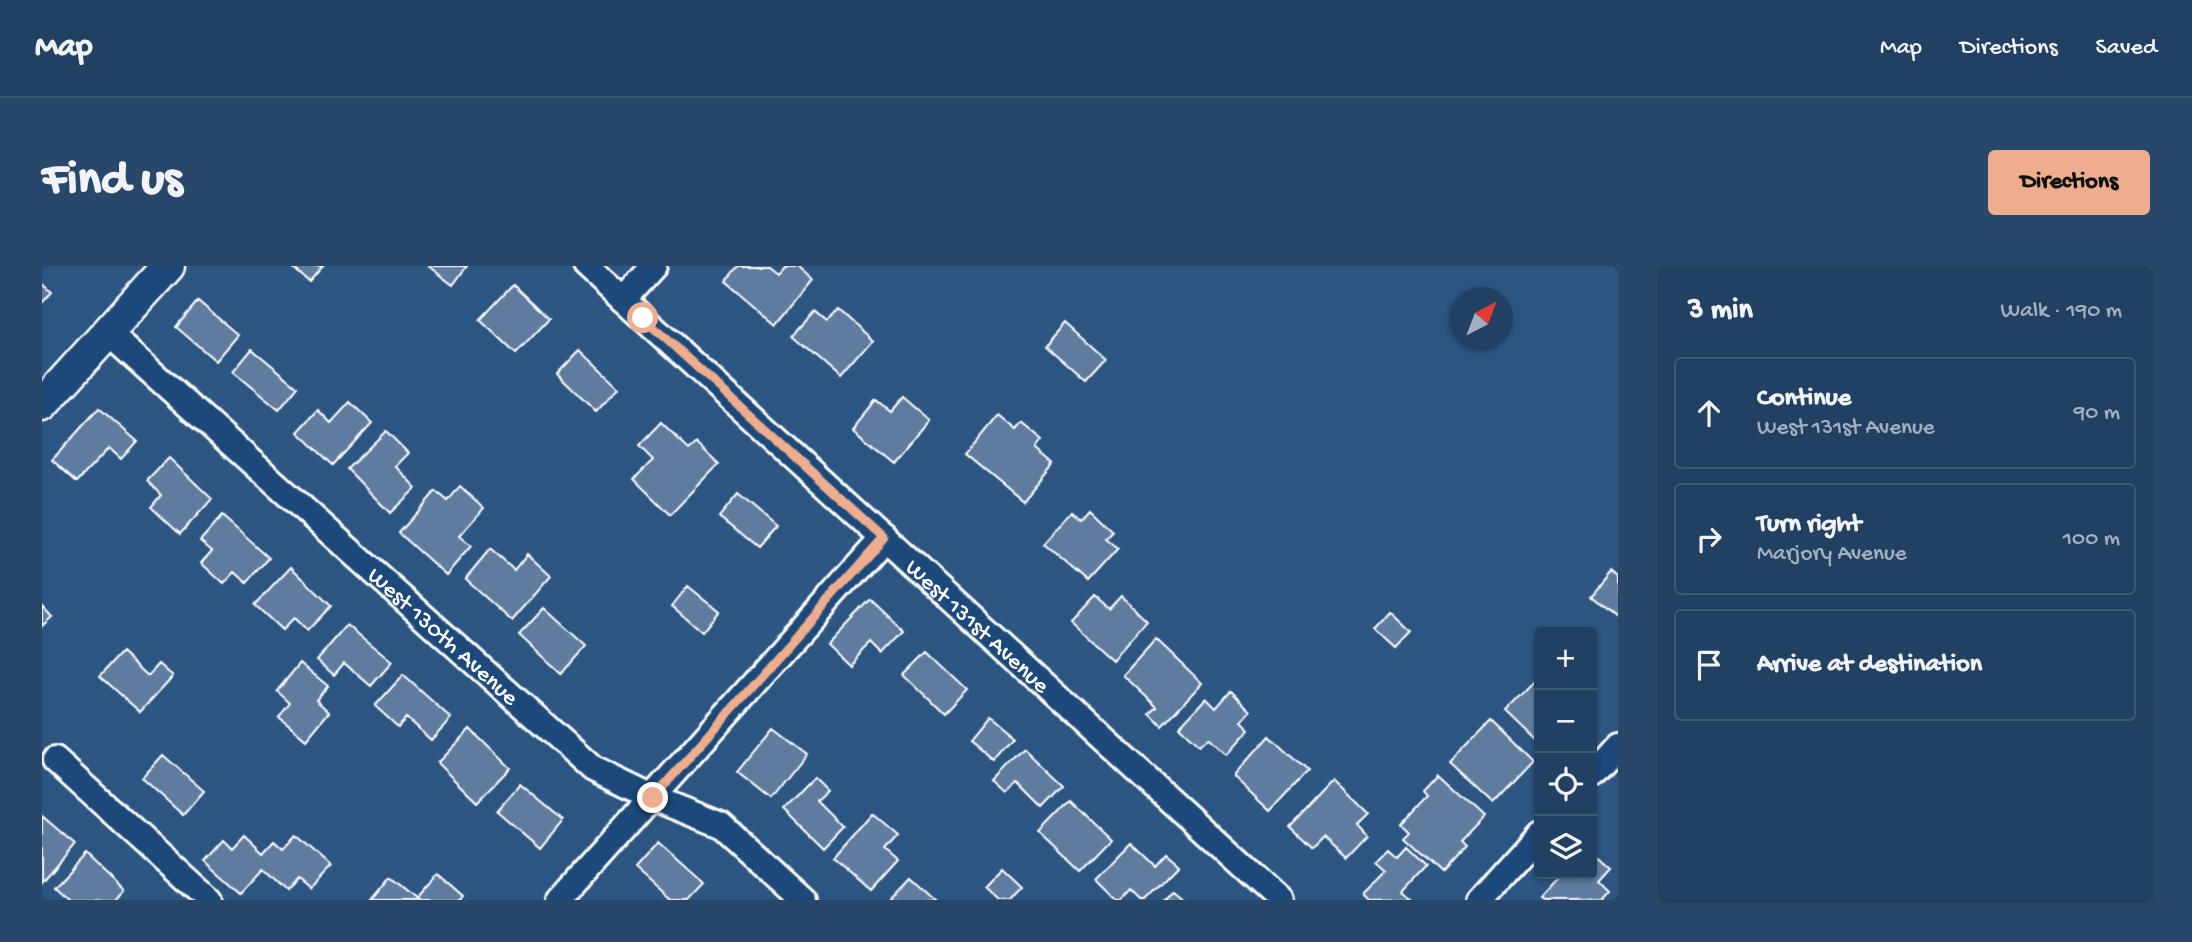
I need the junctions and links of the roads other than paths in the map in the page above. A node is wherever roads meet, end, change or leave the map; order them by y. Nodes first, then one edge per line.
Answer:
1 (168, 266) edge
2 (586, 266) edge
3 (654, 266) edge
4 (623, 300) junction
5 (108, 333) junction
6 (42, 405) edge
7 (884, 538) junction
8 (1618, 746) edge
9 (55, 760) dead end
10 (1597, 769) edge
11 (653, 798) junction
12 (1534, 839) edge
13 (209, 900) edge
14 (560, 900) edge
15 (803, 900) edge
16 (1279, 900) edge
17 (1479, 900) edge

1 - 5 street
2 - 4 street, West 131st Avenue
3 - 4 street
4 - 7 street, West 131st Avenue
5 - 6 street
5 - 11 street, West 130th Avenue
7 - 11 street
7 - 16 street, West 131st Avenue
8 - 10 street
9 - 13 street
11 - 14 street
11 - 15 street, West 130th Avenue
12 - 17 street

